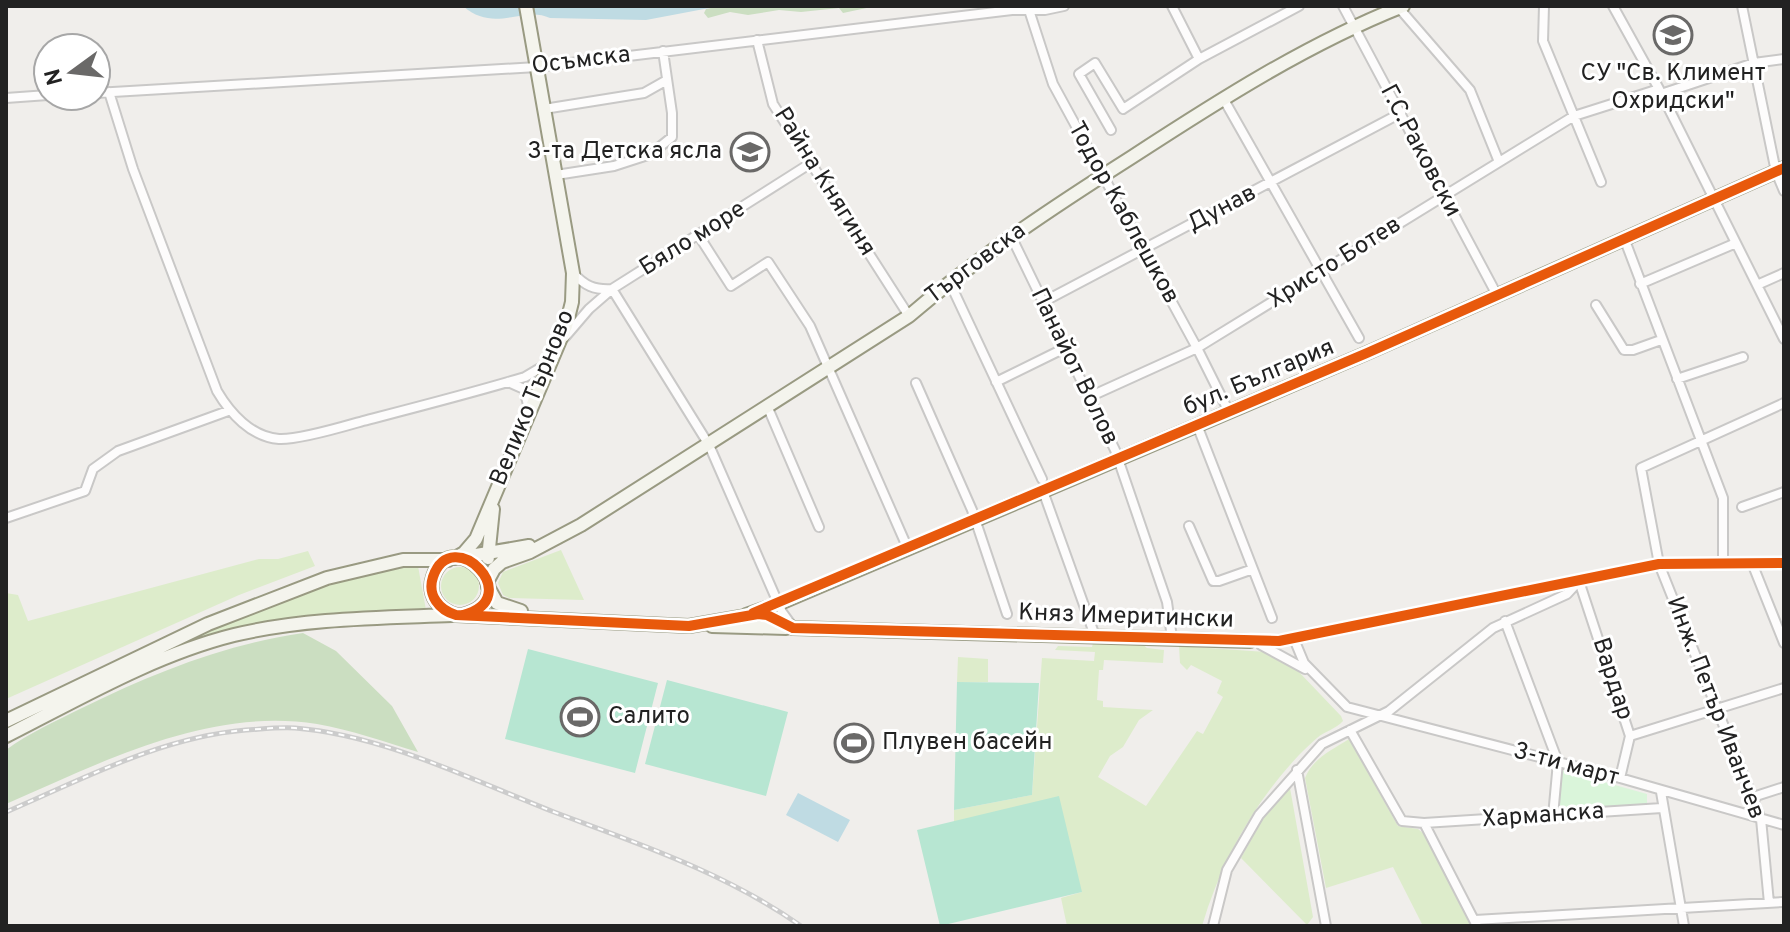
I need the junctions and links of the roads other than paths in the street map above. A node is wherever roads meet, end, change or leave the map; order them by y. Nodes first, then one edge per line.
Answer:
1 (526, 6) edge
2 (1064, 6) edge
3 (1172, 6) edge
4 (1299, 6) edge
5 (1343, 6) edge
6 (1544, 6) edge
7 (1613, 6) edge
8 (1742, 6) edge
9 (1401, 7) edge
10 (1029, 10) junction
11 (1354, 28) junction
12 (757, 40) junction
13 (663, 51) junction
14 (1199, 59) junction
15 (1784, 59) edge
16 (1754, 63) junction
17 (537, 67) junction
18 (667, 80) junction
19 (112, 92) edge
20 (1660, 92) junction
21 (32, 96) edge
22 (6, 98) edge
23 (1223, 98) junction
24 (112, 102) edge
25 (544, 109) junction
26 (1401, 113) junction
27 (1574, 116) junction
28 (1111, 130) dead end
29 (1499, 162) junction
30 (811, 163) junction
31 (1780, 170) edge
32 (556, 175) junction
33 (1103, 175) junction
34 (1601, 182) dead end
35 (1271, 183) junction
36 (1784, 191) edge
37 (1444, 195) junction
38 (1714, 199) junction
39 (699, 236) junction
40 (1011, 236) junction
41 (1624, 238) junction
42 (1736, 243) junction
43 (1144, 250) junction
44 (1322, 272) junction
45 (573, 273) junction
46 (1784, 273) edge
47 (949, 281) junction
48 (1640, 284) junction
49 (1757, 285) junction
50 (612, 289) junction
51 (600, 290) junction
52 (1497, 295) junction
53 (572, 302) junction
54 (1043, 302) junction
55 (596, 303) junction
56 (1596, 305) dead end
57 (909, 316) junction
58 (1359, 338) dead end
59 (1784, 339) edge
60 (1661, 340) junction
61 (1065, 348) junction
62 (1197, 348) junction
63 (554, 354) junction
64 (1743, 357) dead end
65 (829, 368) junction
66 (525, 377) junction
67 (1677, 379) junction
68 (996, 382) junction
69 (512, 383) junction
70 (916, 383) dead end
71 (541, 384) junction
72 (1089, 397) junction
73 (1784, 403) edge
74 (768, 408) junction
75 (228, 411) junction
76 (529, 411) junction
77 (1229, 412) junction
78 (1197, 425) junction
79 (1701, 440) junction
80 (709, 445) junction
81 (1118, 459) junction
82 (1042, 485) junction
83 (1784, 492) edge
84 (494, 498) junction
85 (1742, 507) dead end
86 (6, 518) edge
87 (975, 520) junction
88 (491, 521) junction
89 (1189, 526) dead end
90 (819, 527) dead end
91 (559, 538) junction
92 (525, 547) junction
93 (908, 549) junction
94 (488, 553) junction
95 (454, 559) junction
96 (1723, 563) junction
97 (1752, 563) junction
98 (1784, 563) edge
99 (1659, 564) junction
100 (1253, 569) junction
101 (1579, 581) junction
102 (487, 582) junction
103 (778, 604) junction
104 (1007, 614) dead end
105 (459, 615) junction
106 (746, 615) junction
107 (559, 618) junction
108 (1272, 618) dead end
109 (1505, 621) junction
110 (689, 626) junction
111 (793, 628) junction
112 (809, 629) junction
113 (1095, 636) junction
114 (1172, 638) junction
115 (1294, 639) junction
116 (1250, 641) junction
117 (1784, 643) edge
118 (1313, 674) junction
119 (1784, 688) edge
120 (1347, 707) junction
121 (1717, 708) junction
122 (1381, 716) junction
123 (6, 721) edge
124 (1362, 725) junction
125 (1350, 730) junction
126 (6, 736) edge
127 (1630, 736) junction
128 (1558, 762) junction
129 (1297, 770) junction
130 (1620, 778) junction
131 (1784, 787) edge
132 (1661, 792) junction
133 (1753, 797) junction
134 (1662, 808) junction
135 (1553, 816) junction
136 (1761, 819) junction
137 (1424, 823) junction
138 (1784, 825) edge
139 (1784, 902) edge
140 (1769, 903) junction
141 (1681, 908) junction
142 (1476, 923) edge
143 (1213, 926) edge
144 (1326, 926) edge
145 (1684, 926) edge

1 - 17 street, Велико Търново
2 - 10 street, Осъмска
3 - 14 street
4 - 14 street
5 - 11 street, Г.С.Раковски
6 - 27 street
7 - 20 street
8 - 16 street
9 - 11 street, Търговска
9 - 29 street
10 - 12 street, Осъмска
10 - 33 street, Тодор Каблешков
11 - 23 street, Търговска
11 - 26 street, Г.С.Раковски
12 - 13 street, Осъмска
12 - 30 street, Райна Княгиня
13 - 17 street, Осъмска
13 - 18 street
14 - 28 street
15 - 16 street
16 - 20 street
16 - 31 street
17 - 19 street, Осъмска
17 - 25 street, Велико Търново
18 - 25 street
18 - 32 street
20 - 27 street, Христо Ботев
20 - 38 street
21 - 22 street
23 - 33 street, Търговска
23 - 35 street
24 - 75 street
25 - 32 street, Велико Търново
26 - 35 street, Дунав
26 - 37 street, Г.С.Раковски
27 - 29 street, Христо Ботев
27 - 34 street
29 - 37 street, Христо Ботев
30 - 39 street, Бяло море
30 - 57 street, Райна Княгиня
31 - 36 street
31 - 38 street, бул. България
32 - 45 street, Велико Търново
33 - 40 street, Търговска
33 - 43 street, Тодор Каблешков
35 - 43 street, Дунав
35 - 44 street
37 - 44 street, Христо Ботев
37 - 52 street, Г.С.Раковски
38 - 41 street, бул. България
38 - 42 street
39 - 50 street, Бяло море
39 - 65 street
40 - 47 street, Търговска
40 - 54 street, Панайот Волов
41 - 48 street
41 - 52 street, бул. България
42 - 48 street
42 - 49 street
43 - 54 street, Дунав
43 - 62 street, Тодор Каблешков
44 - 58 street
44 - 62 street, Христо Ботев
45 - 51 street
45 - 53 street, Велико Търново
46 - 49 street
47 - 57 street, Търговска
47 - 68 street
48 - 60 street
49 - 59 street
50 - 51 street, Бяло море
50 - 55 street
50 - 80 street
51 - 53 street, Бяло море
52 - 77 street, бул. България
53 - 55 street
53 - 63 street, Велико Търново
54 - 61 street, Панайот Волов
55 - 63 street
56 - 60 street
57 - 65 street, Търговска
60 - 67 street
61 - 68 street
61 - 72 street, Панайот Волов
62 - 72 street, Христо Ботев
62 - 77 street, Тодор Каблешков
63 - 66 street
63 - 71 street, Велико Търново
64 - 67 street
65 - 74 street, Търговска
65 - 93 street
66 - 69 street
66 - 71 street
67 - 79 street
68 - 82 street
69 - 71 street
69 - 75 street
69 - 76 street
70 - 87 street
71 - 76 street, Велико Търново
72 - 81 street, Панайот Волов
73 - 79 street
74 - 80 street, Търговска
74 - 90 street
75 - 86 street
76 - 84 street, Велико Търново
77 - 78 street, бул. България
78 - 81 street, бул. България
78 - 100 street
79 - 96 street
79 - 99 street, Инж. Петър Иванчев
80 - 91 street, Търговска
80 - 103 street
81 - 82 street, бул. България
81 - 114 street, Панайот Волов
82 - 87 street, бул. България
82 - 113 street
83 - 85 street
84 - 88 street
84 - 95 street, Велико Търново
87 - 93 street, бул. България
87 - 104 street
88 - 92 street
88 - 94 street
89 - 100 street
91 - 92 street
91 - 102 street
92 - 94 street
93 - 103 street, бул. България
94 - 95 street
94 - 102 street
95 - 102 street
95 - 105 street, Велико Търново
95 - 123 street
96 - 97 street, Княз Имеритински
96 - 99 street, Княз Имеритински
97 - 98 street, Княз Имеритински
97 - 117 street
99 - 101 street, Княз Имеритински
99 - 121 street, Инж. Петър Иванчев
100 - 108 street
101 - 109 street
101 - 115 street, Княз Имеритински
101 - 127 street, Вардар
102 - 105 street
102 - 107 street
103 - 106 street, бул. България
103 - 112 street
105 - 107 street, Княз Имеритински
105 - 126 street, Княз Имеритински
106 - 110 street, Княз Имеритински
106 - 111 street, Княз Имеритински
107 - 110 street, Княз Имеритински
109 - 122 street
109 - 128 street
110 - 111 street
111 - 112 street, Княз Имеритински
112 - 113 street, Княз Имеритински
113 - 114 street, Княз Имеритински
114 - 116 street, Княз Имеритински
115 - 116 street, Княз Имеритински
115 - 118 street
116 - 118 street
118 - 120 street, 3-ти март
119 - 121 street
120 - 122 street, 3-ти март
120 - 124 street, 3-ти март
121 - 127 street
121 - 133 street, Инж. Петър Иванчев
122 - 124 street
122 - 128 street, 3-ти март
124 - 125 street
125 - 129 street
125 - 137 street
127 - 130 street, Вардар
128 - 130 street, 3-ти март
128 - 135 street
129 - 143 street
129 - 144 street
130 - 132 street, 3-ти март
131 - 133 street
132 - 134 street
132 - 136 street, 3-ти март
133 - 136 street, Инж. Петър Иванчев
134 - 135 street, Харманска
134 - 141 street
135 - 137 street, Харманска
136 - 138 street, 3-ти март
136 - 140 street, Инж. Петър Иванчев
137 - 142 street
139 - 140 street
140 - 141 street
141 - 142 street
141 - 145 street

